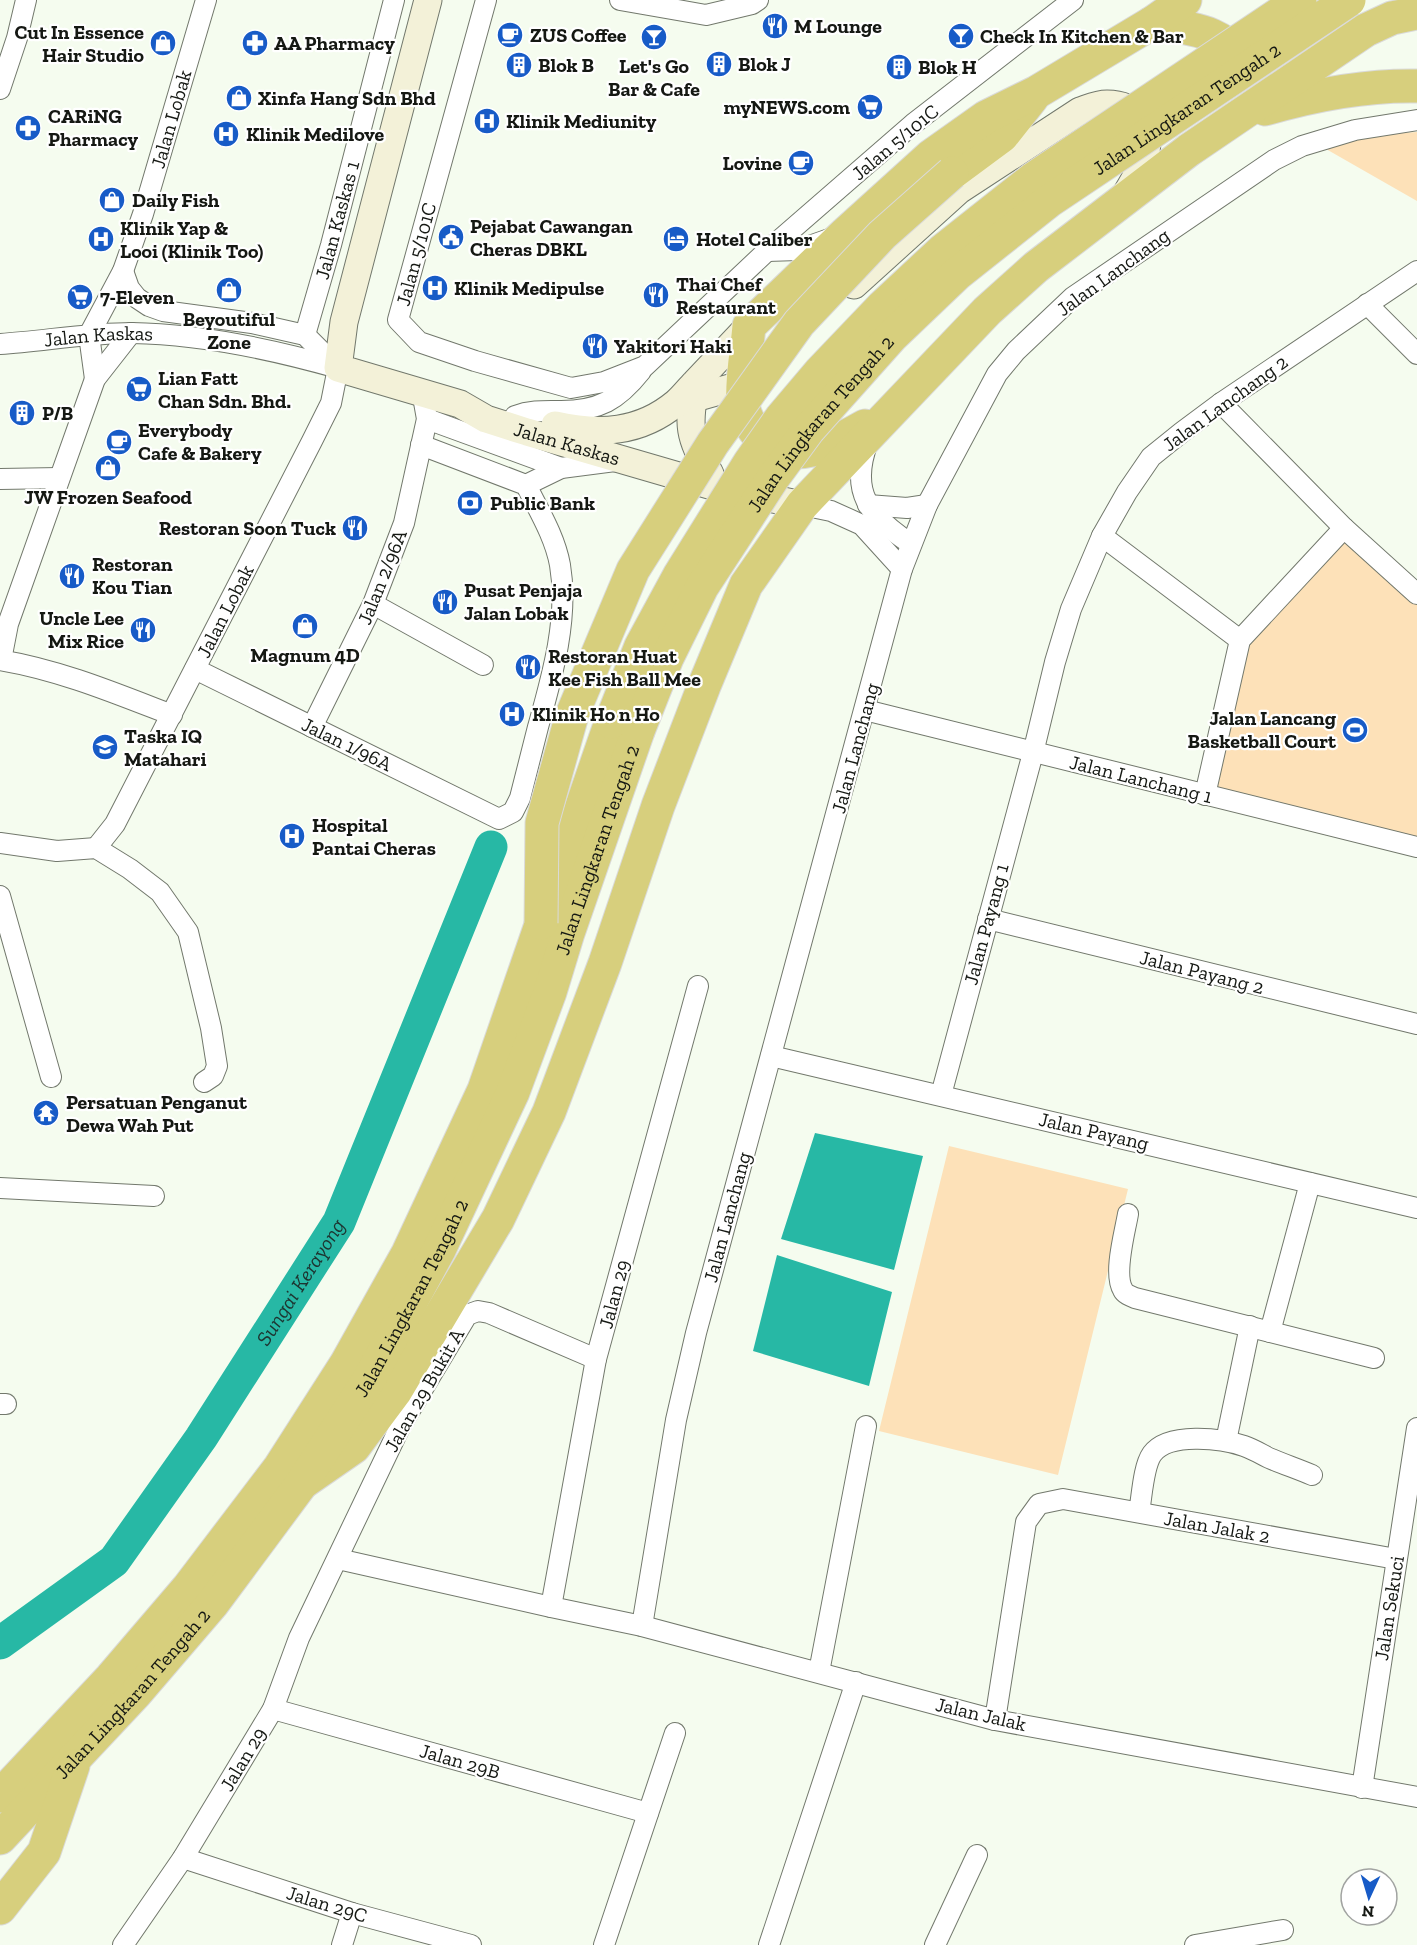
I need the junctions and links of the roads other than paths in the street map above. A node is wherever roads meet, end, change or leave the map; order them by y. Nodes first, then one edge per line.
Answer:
1 (26, 0) edge
2 (206, 0) edge
3 (394, 0) edge
4 (428, 0) edge
5 (486, 0) edge
6 (620, 0) edge
7 (758, 0) edge
8 (1073, 0) edge
9 (1185, 0) edge
10 (1300, 0) edge
11 (1350, 0) edge
12 (730, 4) edge
13 (1417, 13) edge
14 (1152, 23) junction
15 (8, 42) edge
16 (1417, 86) edge
17 (0, 89) edge
18 (1037, 92) junction
19 (1239, 117) junction
20 (1417, 120) edge
21 (1190, 150) junction
22 (1121, 202) junction
23 (846, 233) junction
24 (767, 251) junction
25 (123, 271) junction
26 (1417, 271) edge
27 (1367, 304) junction
28 (749, 326) junction
29 (131, 333) junction
30 (89, 335) junction
31 (305, 335) junction
32 (0, 344) edge
33 (1417, 354) edge
34 (645, 366) junction
35 (338, 368) junction
36 (95, 379) junction
37 (744, 384) junction
38 (422, 392) junction
39 (688, 394) junction
40 (1221, 403) junction
41 (460, 404) junction
42 (515, 416) junction
43 (426, 419) junction
44 (881, 421) junction
45 (421, 445) junction
46 (622, 460) junction
47 (561, 468) junction
48 (59, 478) junction
49 (0, 479) edge
50 (526, 485) junction
51 (716, 487) junction
52 (802, 505) junction
53 (868, 505) junction
54 (927, 505) junction
55 (1344, 528) junction
56 (1102, 536) junction
57 (911, 544) junction
58 (902, 569) junction
59 (1417, 594) edge
60 (373, 604) junction
61 (1240, 640) junction
62 (0, 660) edge
63 (483, 665) dead end
64 (195, 669) junction
65 (865, 710) junction
66 (172, 715) junction
67 (312, 727) junction
68 (1033, 753) junction
69 (1205, 795) junction
70 (0, 843) edge
71 (96, 848) junction
72 (1417, 848) edge
73 (0, 896) edge
74 (988, 919) junction
75 (541, 923) junction
76 (698, 986) dead end
77 (1417, 1024) edge
78 (771, 1056) junction
79 (51, 1077) dead end
80 (204, 1082) dead end
81 (941, 1095) junction
82 (1310, 1183) junction
83 (0, 1188) edge
84 (154, 1196) dead end
85 (1417, 1208) edge
86 (1128, 1214) dead end
87 (1250, 1326) junction
88 (1270, 1332) junction
89 (1374, 1358) dead end
90 (596, 1359) junction
91 (866, 1426) dead end
92 (1417, 1428) edge
93 (1227, 1441) junction
94 (1414, 1469) edge
95 (1312, 1475) dead end
96 (302, 1483) junction
97 (1139, 1512) junction
98 (338, 1559) junction
99 (1396, 1559) junction
100 (551, 1607) junction
101 (642, 1626) junction
102 (819, 1672) junction
103 (856, 1682) junction
104 (273, 1709) junction
105 (994, 1720) junction
106 (675, 1733) dead end
107 (77, 1756) junction
108 (36, 1758) junction
109 (0, 1775) edge
110 (1362, 1788) junction
111 (0, 1796) edge
112 (1417, 1797) edge
113 (648, 1813) junction
114 (0, 1838) edge
115 (977, 1855) dead end
116 (183, 1858) junction
117 (0, 1908) edge
118 (352, 1913) junction
119 (1283, 1930) dead end
120 (449, 1942) edge
121 (123, 1945) edge
122 (342, 1945) edge
123 (471, 1945) edge
124 (604, 1945) edge
125 (769, 1945) edge
126 (936, 1945) edge
127 (1195, 1945) edge

1 - 15 street
2 - 25 street, Jalan Lobak
3 - 31 street, Jalan Kaskas 1
4 - 35 street
5 - 34 street, Jalan 5/101C
6 - 12 street
7 - 12 street
8 - 24 street, Jalan 5/101C
9 - 14 highway
10 - 75 highway, Jalan Lingkaran Tengah 2, bridge
11 - 96 highway, Jalan Lingkaran Tengah 2, bridge
13 - 19 highway
14 - 18 highway
14 - 21 highway
15 - 17 street
16 - 19 highway
18 - 23 highway
18 - 75 highway, bridge
19 - 21 highway
20 - 54 street, Jalan Lanchang
21 - 22 highway
22 - 37 street
22 - 44 highway
23 - 24 street
23 - 28 highway
24 - 34 street, Jalan 5/101C
25 - 30 street, Jalan Lobak
25 - 31 street, Jalan Kaskas
26 - 27 street, Jalan Lanchang 2
27 - 33 street
27 - 40 street, Jalan Lanchang 2
28 - 37 highway
28 - 39 street
29 - 30 street, Jalan Kaskas
29 - 35 street, Jalan Kaskas
29 - 36 street
30 - 32 street, Jalan Kaskas
30 - 36 street
31 - 35 street, Jalan Kaskas
34 - 42 street, Jalan 5/101C
35 - 38 street, Jalan Kaskas
35 - 64 street, Jalan Lobak
36 - 48 street
37 - 39 street
37 - 44 highway
38 - 41 street, Jalan Kaskas
38 - 43 street, Jalan 2/96A
39 - 42 street
39 - 51 street
40 - 55 street
40 - 56 street, Jalan Lanchang 2
41 - 42 street
41 - 46 street, Jalan Kaskas
43 - 45 street, Jalan 2/96A
43 - 47 street
44 - 52 highway
44 - 53 street
45 - 50 street
45 - 60 street, Jalan 2/96A
46 - 47 street
46 - 51 street, Jalan Kaskas
47 - 50 street
48 - 49 street
48 - 62 street
50 - 67 street, Jalan 1/96A
51 - 52 street, Jalan Kaskas
52 - 58 street
52 - 96 highway
53 - 54 street
53 - 57 street
54 - 57 street, Jalan Lanchang
55 - 59 street
55 - 61 street
56 - 61 street
56 - 68 street, Jalan Lanchang 2
57 - 58 street, Jalan Lanchang
58 - 65 street, Jalan Lanchang
60 - 63 street
60 - 67 street, Jalan 2/96A
61 - 69 street
62 - 66 street
64 - 66 street, Jalan Lobak
64 - 67 street, Jalan 1/96A
65 - 68 street, Jalan Lanchang 1
65 - 78 street, Jalan Lanchang
66 - 71 street, Jalan Lobak
68 - 69 street, Jalan Lanchang 1
68 - 74 street, Jalan Payang 1
69 - 72 street, Jalan Lanchang 1
70 - 71 street
71 - 80 street
73 - 79 street
74 - 77 street, Jalan Payang 2
74 - 81 street, Jalan Payang 1
75 - 108 highway, Jalan Lingkaran Tengah 2
76 - 90 street, Jalan 29
78 - 81 street, Jalan Payang
78 - 101 street, Jalan Lanchang
81 - 82 street, Jalan Payang
82 - 85 street, Jalan Payang
82 - 88 street
83 - 84 street
86 - 87 street
87 - 88 street
87 - 93 street
88 - 89 street
90 - 98 street, Jalan 29 Bukit A
90 - 100 street, Jalan 29
91 - 102 street
92 - 94 street, Jalan Sekuci
93 - 95 street
93 - 97 street
94 - 99 street, Jalan Sekuci
96 - 107 highway, Jalan Lingkaran Tengah 2
97 - 99 street, Jalan Jalak 2
97 - 105 street, Jalan Jalak 2
98 - 100 street, Jalan Jalak
98 - 104 street, Jalan 29
99 - 110 street, Jalan Sekuci
100 - 101 street, Jalan Jalak
101 - 102 street, Jalan Jalak
102 - 103 street, Jalan Jalak
103 - 105 street, Jalan Jalak
103 - 125 street
104 - 113 street, Jalan 29B
104 - 116 street, Jalan 29
105 - 110 street, Jalan Jalak
106 - 113 street
107 - 114 highway, Jalan Lingkaran Tengah 2
107 - 117 highway
108 - 109 highway
108 - 111 highway, Jalan Lingkaran Tengah 2
110 - 112 street, Jalan Jalak
113 - 124 street
115 - 126 street
116 - 118 street, Jalan 29C
116 - 121 street, Jalan 29
118 - 120 street, Jalan 29C
118 - 122 street
119 - 127 street
120 - 123 street, Jalan 29C

